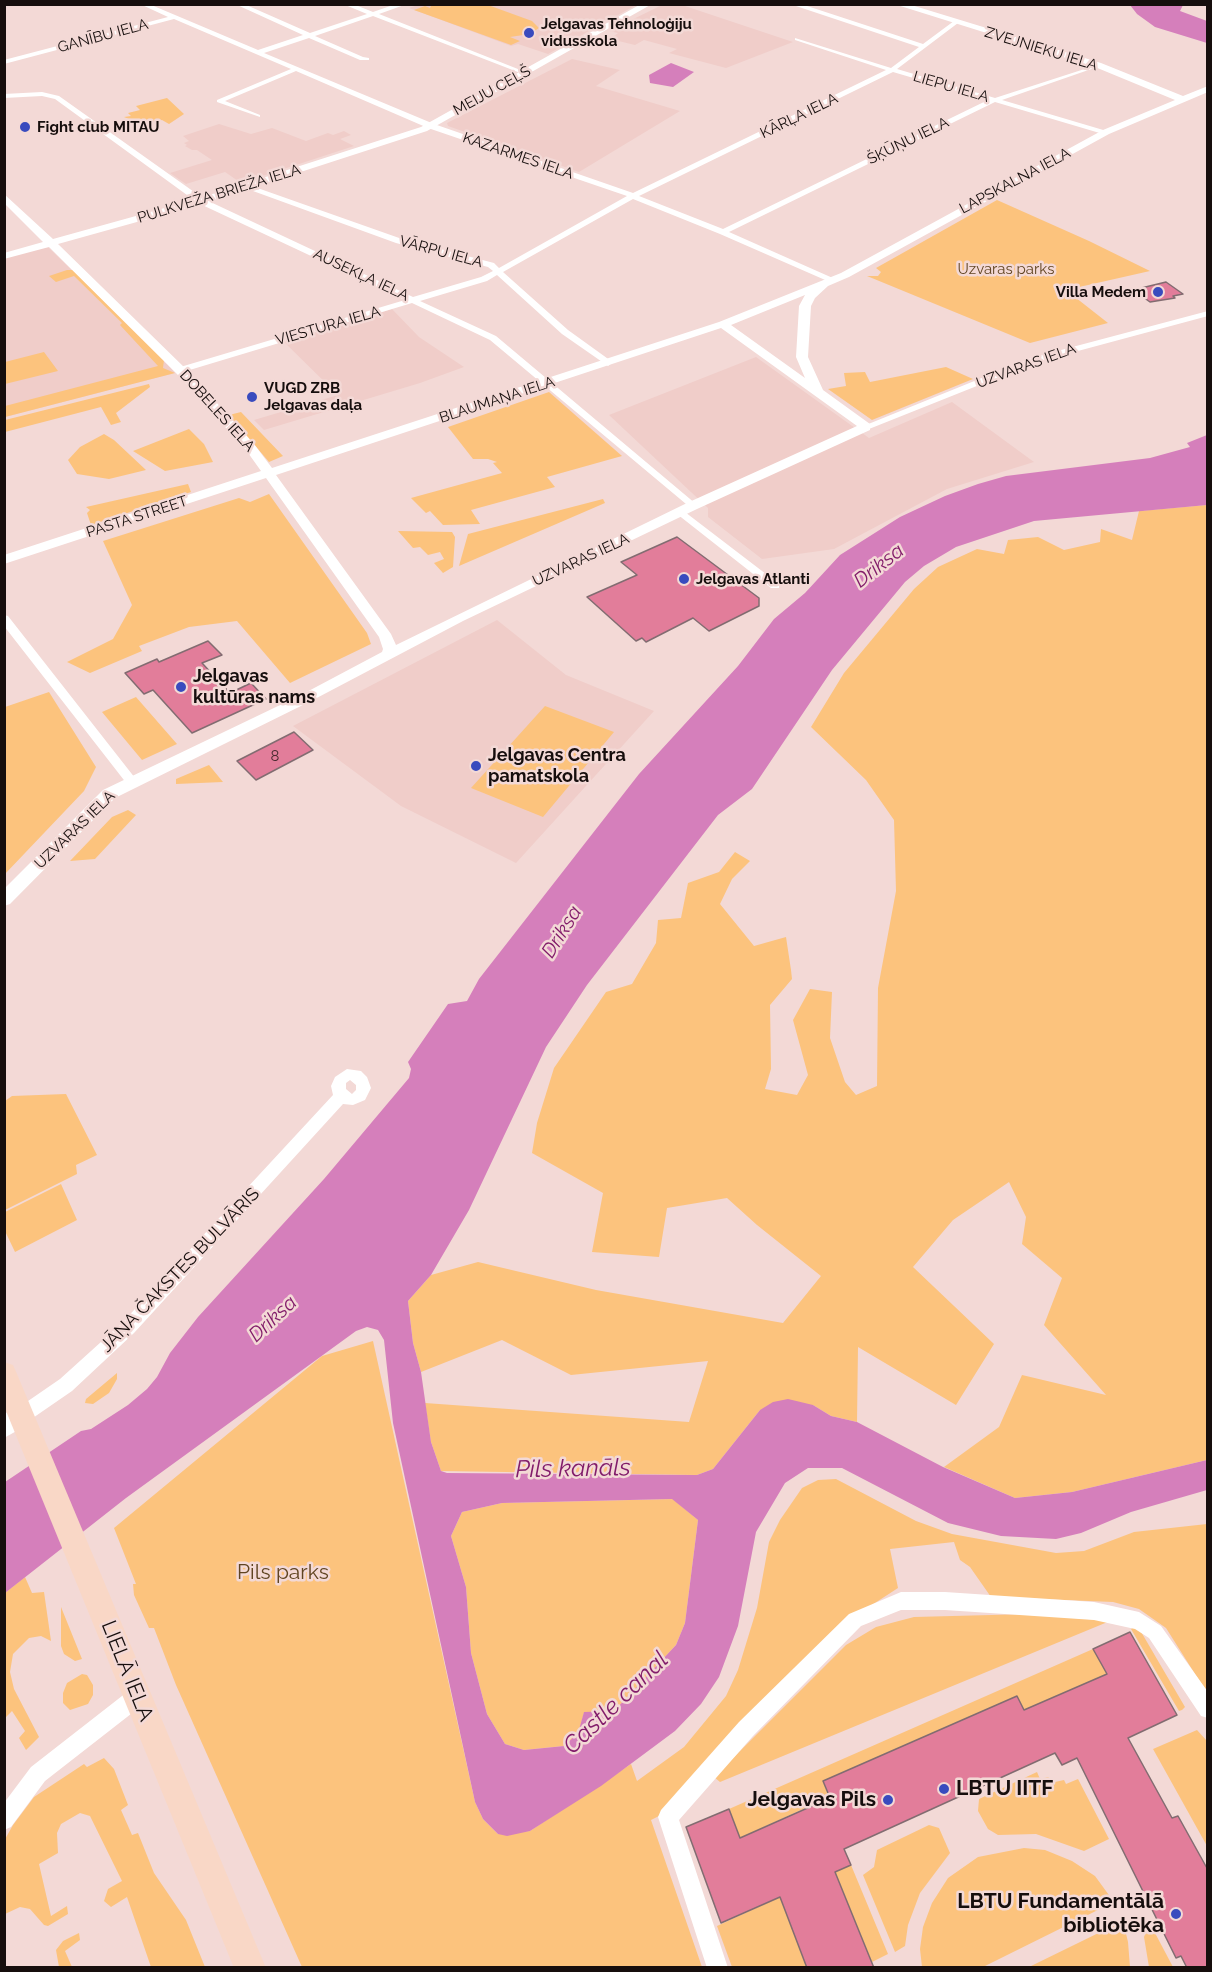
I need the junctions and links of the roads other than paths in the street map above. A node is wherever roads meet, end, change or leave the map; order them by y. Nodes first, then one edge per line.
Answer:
1 (143, 4) edge
2 (238, 4) edge
3 (346, 4) edge
4 (404, 4) edge
5 (648, 4) edge
6 (793, 4) edge
7 (898, 4) edge
8 (372, 15) junction
9 (172, 18) junction
10 (956, 22) junction
11 (311, 35) junction
12 (797, 39) dead end
13 (924, 46) junction
14 (260, 52) junction
15 (367, 59) dead end
16 (4, 62) edge
17 (1098, 65) junction
18 (296, 69) junction
19 (892, 70) junction
20 (525, 73) junction
21 (1208, 89) edge
22 (4, 96) edge
23 (1182, 99) junction
24 (996, 100) junction
25 (258, 116) dead end
26 (431, 126) junction
27 (1106, 132) junction
28 (246, 187) junction
29 (633, 196) junction
30 (4, 198) edge
31 (201, 201) junction
32 (723, 232) junction
33 (51, 243) junction
34 (4, 256) edge
35 (498, 270) junction
36 (829, 282) junction
37 (416, 300) junction
38 (1208, 313) edge
39 (723, 324) junction
40 (802, 357) junction
41 (608, 363) junction
42 (776, 363) junction
43 (180, 370) junction
44 (548, 382) junction
45 (818, 393) junction
46 (866, 427) junction
47 (270, 474) junction
48 (686, 509) junction
49 (4, 560) edge
50 (775, 586) dead end
51 (4, 618) edge
52 (388, 655) junction
53 (131, 781) junction
54 (4, 900) edge
55 (341, 1096) dead end
56 (4, 1374) edge
57 (13, 1422) edge
58 (138, 1696) junction
59 (1208, 1709) edge
60 (4, 1820) edge
61 (250, 1968) edge
62 (718, 1968) edge

1 - 9 street, GANĪBU IELA
2 - 11 street
3 - 8 street
4 - 8 street
5 - 20 street, MEIJU CEĻŠ
6 - 13 street
7 - 10 street, ZVEJNIEKU IELA
8 - 11 street
8 - 20 street
9 - 14 street, KAZARMES IELA
9 - 16 street, GANĪBU IELA
10 - 13 street, KĀRĻA IELA
10 - 17 street, ZVEJNIEKU IELA
11 - 14 street
11 - 15 street
12 - 19 street, LIEPU IELA
13 - 19 street, KĀRĻA IELA
14 - 18 street, KAZARMES IELA
17 - 23 street, ZVEJNIEKU IELA
17 - 24 street, ŠĶŪŅU IELA
18 - 25 street
18 - 26 street, KAZARMES IELA
19 - 24 street, LIEPU IELA
19 - 29 street, KĀRĻA IELA
20 - 26 street, MEIJU CEĻŠ
21 - 23 street, LAPSKALNA IELA
22 - 31 street, AUSEKĻA IELA
23 - 27 street, LAPSKALNA IELA
24 - 27 street, LIEPU IELA
24 - 32 street, ŠĶŪŅU IELA
26 - 28 street, PULKVEŽA BRIEŽA IELA
26 - 29 street, KAZARMES IELA
27 - 36 street, LAPSKALNA IELA
28 - 31 street, PULKVEŽA BRIEŽA IELA
28 - 35 street, VĀRPU IELA
29 - 32 street, KAZARMES IELA
29 - 35 street, VIESTURA IELA
30 - 33 street, DOBELES IELA
31 - 33 street, PULKVEŽA BRIEŽA IELA
31 - 37 street, AUSEKĻA IELA
32 - 36 street, KAZARMES IELA
33 - 34 street, PULKVEŽA BRIEŽA IELA
33 - 43 street, DOBELES IELA
35 - 37 street, VIESTURA IELA
35 - 41 street, VĀRPU IELA
36 - 39 street, LAPSKALNA IELA
36 - 40 street, LAPSKALNA IELA
37 - 43 street, VIESTURA IELA
37 - 44 street, AUSEKĻA IELA
38 - 46 street, UZVARAS IELA
39 - 41 street, BLAUMAŅA IELA
39 - 42 street
40 - 42 street
40 - 45 street, LAPSKALNA IELA
41 - 44 street, BLAUMAŅA IELA
42 - 45 street
43 - 47 street, DOBELES IELA
44 - 47 street, BLAUMAŅA IELA
44 - 48 street, AUSEKĻA IELA
45 - 46 street
46 - 48 street, UZVARAS IELA
47 - 49 street, PASTA STREET
47 - 52 street, DOBELES IELA
48 - 50 street
48 - 52 street, UZVARAS IELA
51 - 53 street
52 - 53 street, UZVARAS IELA
53 - 54 street, UZVARAS IELA
55 - 57 street, JĀŅA ČAKSTES BULVĀRIS
56 - 57 main road, LIELĀ IELA
57 - 58 main road, LIELĀ IELA
58 - 60 street
58 - 61 main road, LIELĀ IELA
59 - 62 street

